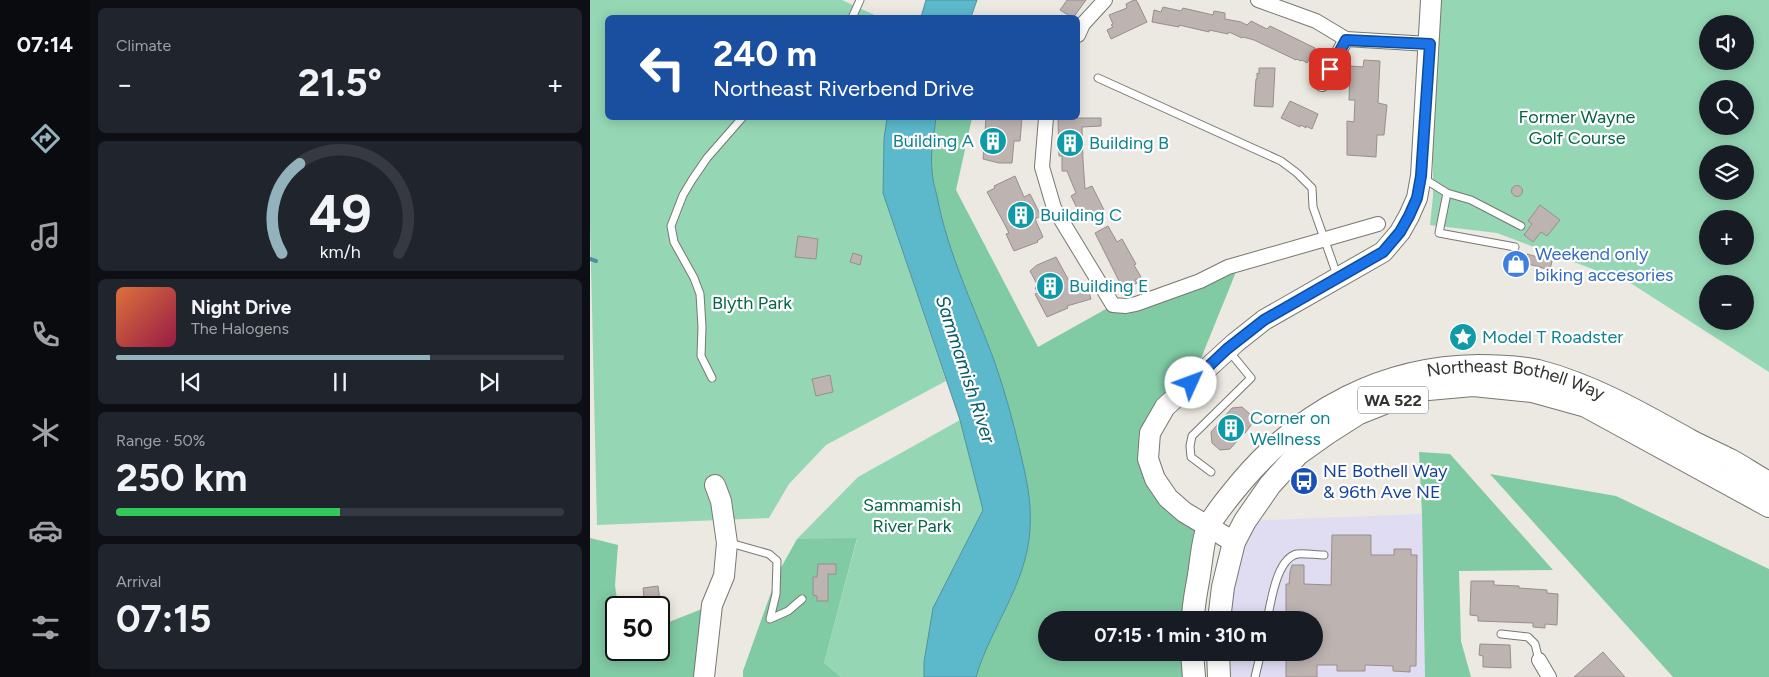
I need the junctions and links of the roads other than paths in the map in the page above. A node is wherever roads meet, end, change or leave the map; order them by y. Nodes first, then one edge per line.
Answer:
1 (860, 0) edge
2 (1105, 0) edge
3 (1258, 0) edge
4 (1431, 0) edge
5 (853, 15) edge
6 (1080, 31) edge
7 (1346, 40) junction
8 (1430, 44) junction
9 (1098, 78) dead end
10 (1322, 84) dead end
11 (740, 120) edge
12 (1046, 120) edge
13 (1421, 176) junction
14 (1447, 193) junction
15 (1378, 224) dead end
16 (1521, 226) dead end
17 (1323, 239) junction
18 (1514, 247) dead end
19 (1338, 278) junction
20 (1227, 349) junction
21 (712, 378) dead end
22 (1211, 472) dead end
23 (1769, 483) edge
24 (715, 485) dead end
25 (1740, 490) junction
26 (1769, 490) edge
27 (1769, 506) edge
28 (1208, 527) junction
29 (1234, 542) junction
30 (727, 543) junction
31 (1324, 556) dead end
32 (802, 599) dead end
33 (1194, 611) edge
34 (1220, 611) edge
35 (1269, 611) edge
36 (1501, 634) dead end
37 (1539, 660) joint
38 (1193, 661) edge
39 (1218, 661) edge
40 (1259, 661) edge
41 (704, 677) edge
42 (1194, 677) edge
43 (1219, 677) edge
44 (1255, 677) edge
45 (1549, 677) edge

1 - 5 lane
2 - 6 street
3 - 7 street
4 - 8 main road
7 - 8 street
7 - 10 street
8 - 13 main road
9 - 17 lane
11 - 21 lane
12 - 17 street
13 - 14 lane
13 - 19 main road
14 - 16 lane
14 - 18 lane
15 - 17 street
17 - 19 lane
19 - 20 main road
20 - 22 lane
20 - 28 main road
23 - 28 main road, Northeast Bothell Way / WA 522
24 - 30 main road
25 - 26 main road
25 - 27 main road, Northeast Bothell Way / WA 522
25 - 29 main road, Northeast Bothell Way / WA 522
28 - 29 main road
28 - 33 main road, WA 522
29 - 34 main road, WA 522
30 - 32 lane
30 - 41 main road
31 - 35 lane
36 - 37 lane
37 - 45 street
38 - 42 main road
39 - 43 main road
40 - 44 lane

